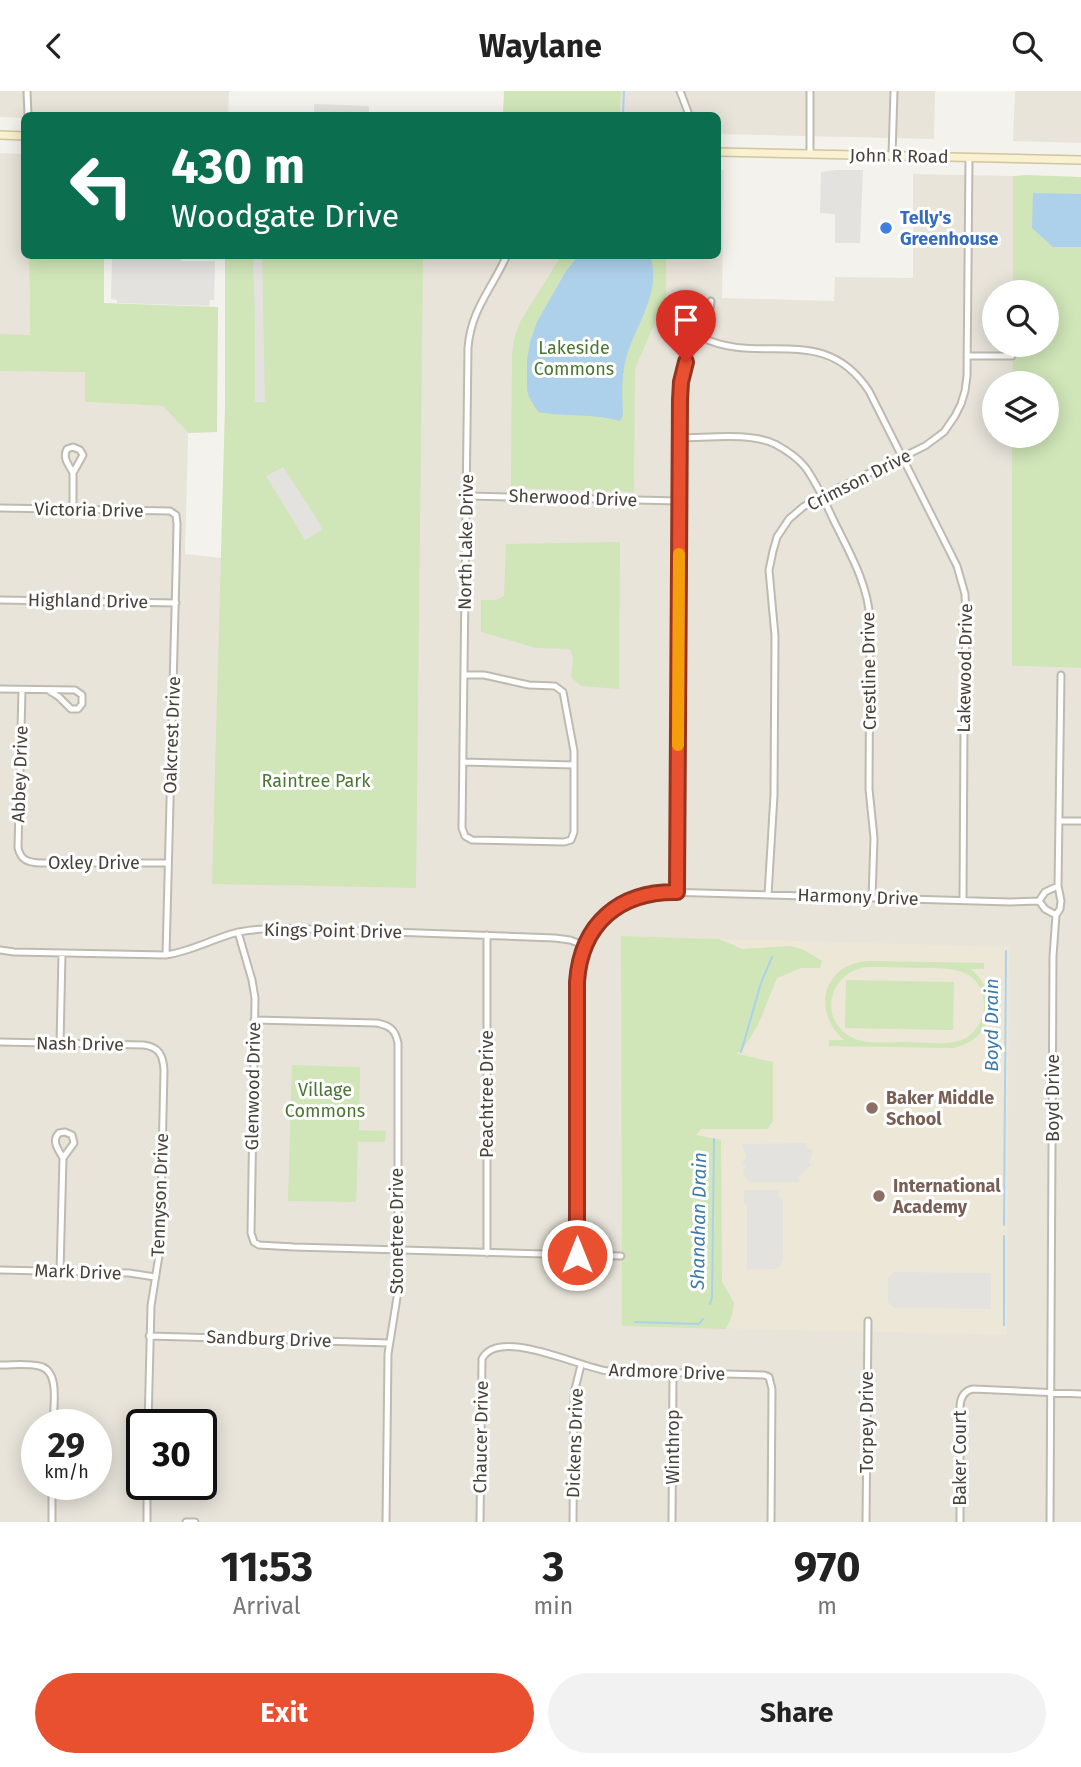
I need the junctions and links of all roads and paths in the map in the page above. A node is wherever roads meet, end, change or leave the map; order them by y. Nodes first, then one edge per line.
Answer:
1 (27, 91) edge
2 (680, 91) edge
3 (810, 91) edge
4 (894, 91) edge
5 (28, 112) edge
6 (688, 112) dead end
7 (0, 135) edge
8 (21, 136) edge
9 (721, 152) edge
10 (810, 154) junction
11 (892, 156) junction
12 (969, 158) junction
13 (1081, 160) edge
14 (505, 259) edge
15 (711, 301) dead end
16 (701, 337) junction
17 (967, 356) junction
18 (982, 356) edge
19 (679, 438) junction
20 (902, 457) junction
21 (74, 473) junction
22 (467, 496) junction
23 (822, 496) junction
24 (679, 501) junction
25 (0, 508) edge
26 (73, 510) junction
27 (176, 515) joint
28 (0, 600) edge
29 (176, 603) junction
30 (465, 674) junction
31 (1061, 675) dead end
32 (0, 689) edge
33 (22, 690) junction
34 (48, 690) junction
35 (463, 762) junction
36 (574, 765) junction
37 (1059, 821) junction
38 (1081, 821) edge
39 (22, 858) joint
40 (168, 863) junction
41 (1058, 886) junction
42 (677, 892) junction
43 (768, 895) junction
44 (872, 898) junction
45 (964, 901) junction
46 (1039, 901) junction
47 (1056, 915) junction
48 (238, 932) junction
49 (486, 935) junction
50 (584, 945) junction
51 (0, 950) edge
52 (62, 954) junction
53 (166, 955) junction
54 (254, 1020) junction
55 (0, 1042) edge
56 (60, 1044) junction
57 (159, 1051) joint
58 (63, 1158) junction
59 (398, 1251) junction
60 (487, 1253) junction
61 (577, 1255) junction
62 (621, 1256) dead end
63 (0, 1270) edge
64 (60, 1272) junction
65 (155, 1277) junction
66 (868, 1321) dead end
67 (149, 1336) junction
68 (389, 1343) junction
69 (486, 1353) joint
70 (0, 1364) edge
71 (581, 1365) junction
72 (673, 1373) junction
73 (1052, 1393) junction
74 (1081, 1394) edge
75 (53, 1409) edge
76 (148, 1409) edge
77 (52, 1500) edge
78 (147, 1500) edge
79 (52, 1522) edge
80 (147, 1522) edge
81 (186, 1522) edge
82 (195, 1522) edge
83 (386, 1522) edge
84 (480, 1522) edge
85 (573, 1522) edge
86 (672, 1522) edge
87 (771, 1522) edge
88 (866, 1522) edge
89 (960, 1522) edge
90 (1051, 1522) edge

1 - 5 street
2 - 6 street
3 - 10 street
4 - 11 street
7 - 8 main road
9 - 10 main road, John R Road
10 - 11 main road, John R Road
11 - 12 main road, John R Road
12 - 13 main road, John R Road
12 - 17 street, Crimson Drive
14 - 22 street, North Lake Drive
15 - 16 street
16 - 19 street
16 - 20 street, Lakewood Drive
17 - 18 street
17 - 20 street, Crimson Drive
19 - 23 street, Crestline Drive
19 - 24 street
20 - 23 street, Crimson Drive
20 - 45 street, Lakewood Drive
21 - 21 street
21 - 26 street
22 - 24 street, Sherwood Drive
22 - 30 street, North Lake Drive
23 - 43 street, Crimson Drive
23 - 44 street, Crestline Drive
24 - 42 street
25 - 26 street, Victoria Drive
26 - 27 street, Victoria Drive
27 - 29 street, Oakcrest Drive
28 - 29 street, Highland Drive
29 - 40 street, Oakcrest Drive
30 - 35 street, North Lake Drive
30 - 36 street
31 - 37 street, Boyd Drive
32 - 33 street
33 - 34 street
33 - 39 street, Abbey Drive
34 - 34 street
35 - 36 street
35 - 36 street, North Lake Drive
37 - 38 street
37 - 41 street, Boyd Drive
39 - 40 street, Oxley Drive
40 - 53 street, Oakcrest Drive
41 - 46 street
41 - 47 street, Boyd Drive
42 - 43 street, Harmony Drive
42 - 50 street, Harmony Drive
43 - 44 street, Harmony Drive
44 - 45 street, Harmony Drive
45 - 46 street, Harmony Drive
46 - 47 street
47 - 73 street, Boyd Drive
48 - 49 street, Kings Point Drive
48 - 53 street, Kings Point Drive
48 - 54 street, Glenwood Drive
49 - 50 street, Kings Point Drive
49 - 60 street, Peachtree Drive
50 - 61 street
51 - 52 street, Kings Point Drive
52 - 53 street, Kings Point Drive
52 - 56 street
54 - 59 street, Stonetree Drive
54 - 59 street, Glenwood Drive
55 - 56 street, Nash Drive
56 - 57 street, Nash Drive
57 - 65 street, Tennyson Drive
58 - 58 street
58 - 64 street
59 - 60 street
59 - 68 street, Stonetree Drive
60 - 61 street
61 - 62 street
63 - 64 street, Mark Drive
64 - 65 street, Mark Drive
65 - 67 street, Tennyson Drive
66 - 88 street, Torpey Drive
67 - 68 street, Sandburg Drive
67 - 76 street, Tennyson Drive
68 - 83 street, Stonetree Drive
69 - 71 street, Ardmore Drive
69 - 84 street, Chaucer Drive
70 - 75 street
71 - 72 street, Ardmore Drive
71 - 85 street, Dickens Drive
72 - 86 street, Winthrop
72 - 87 street, Ardmore Drive
73 - 74 street
73 - 89 street, Baker Court
73 - 90 street, Boyd Drive
77 - 79 street
78 - 80 street
81 - 82 street

